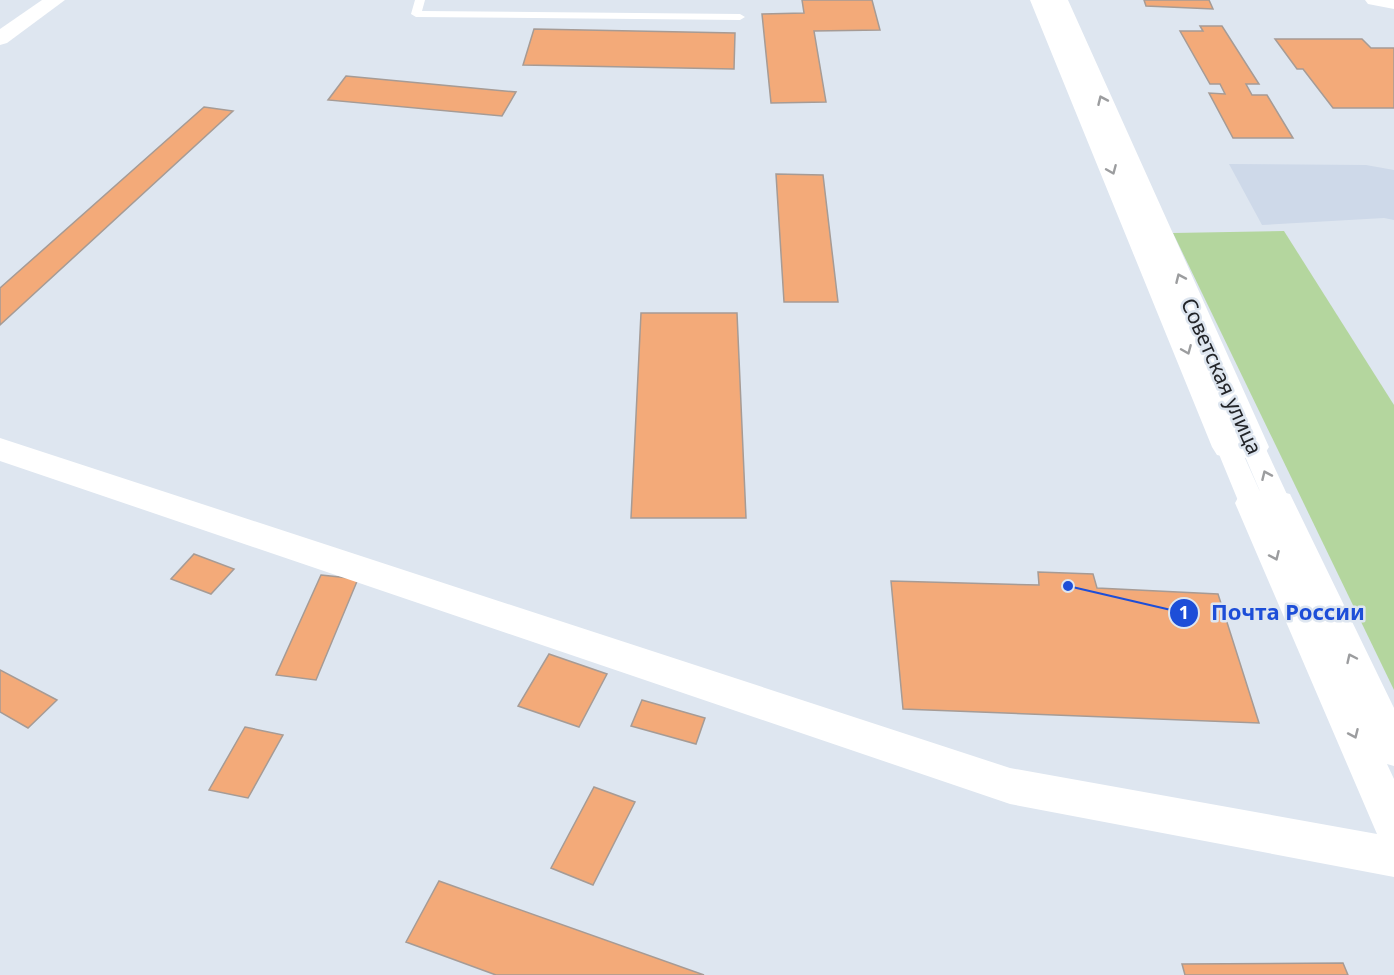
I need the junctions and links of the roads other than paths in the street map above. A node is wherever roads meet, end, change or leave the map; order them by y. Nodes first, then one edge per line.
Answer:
1 (55, 0) edge
2 (420, 0) edge
3 (1040, 0) edge
4 (1058, 0) edge
5 (1375, 0) edge
6 (1394, 3) edge
7 (740, 17) dead end
8 (0, 39) edge
9 (1240, 447) junction
10 (0, 449) edge
11 (1265, 503) junction
12 (1394, 749) edge
13 (1394, 825) edge
14 (1394, 857) edge

1 - 8 street
2 - 7 lane
3 -> 9 street
9 -> 4 street, Советская улица
5 - 6 street
9 - 11 street, Советская улица
10 - 14 street
12 -> 11 street, Советская улица
11 -> 13 street

